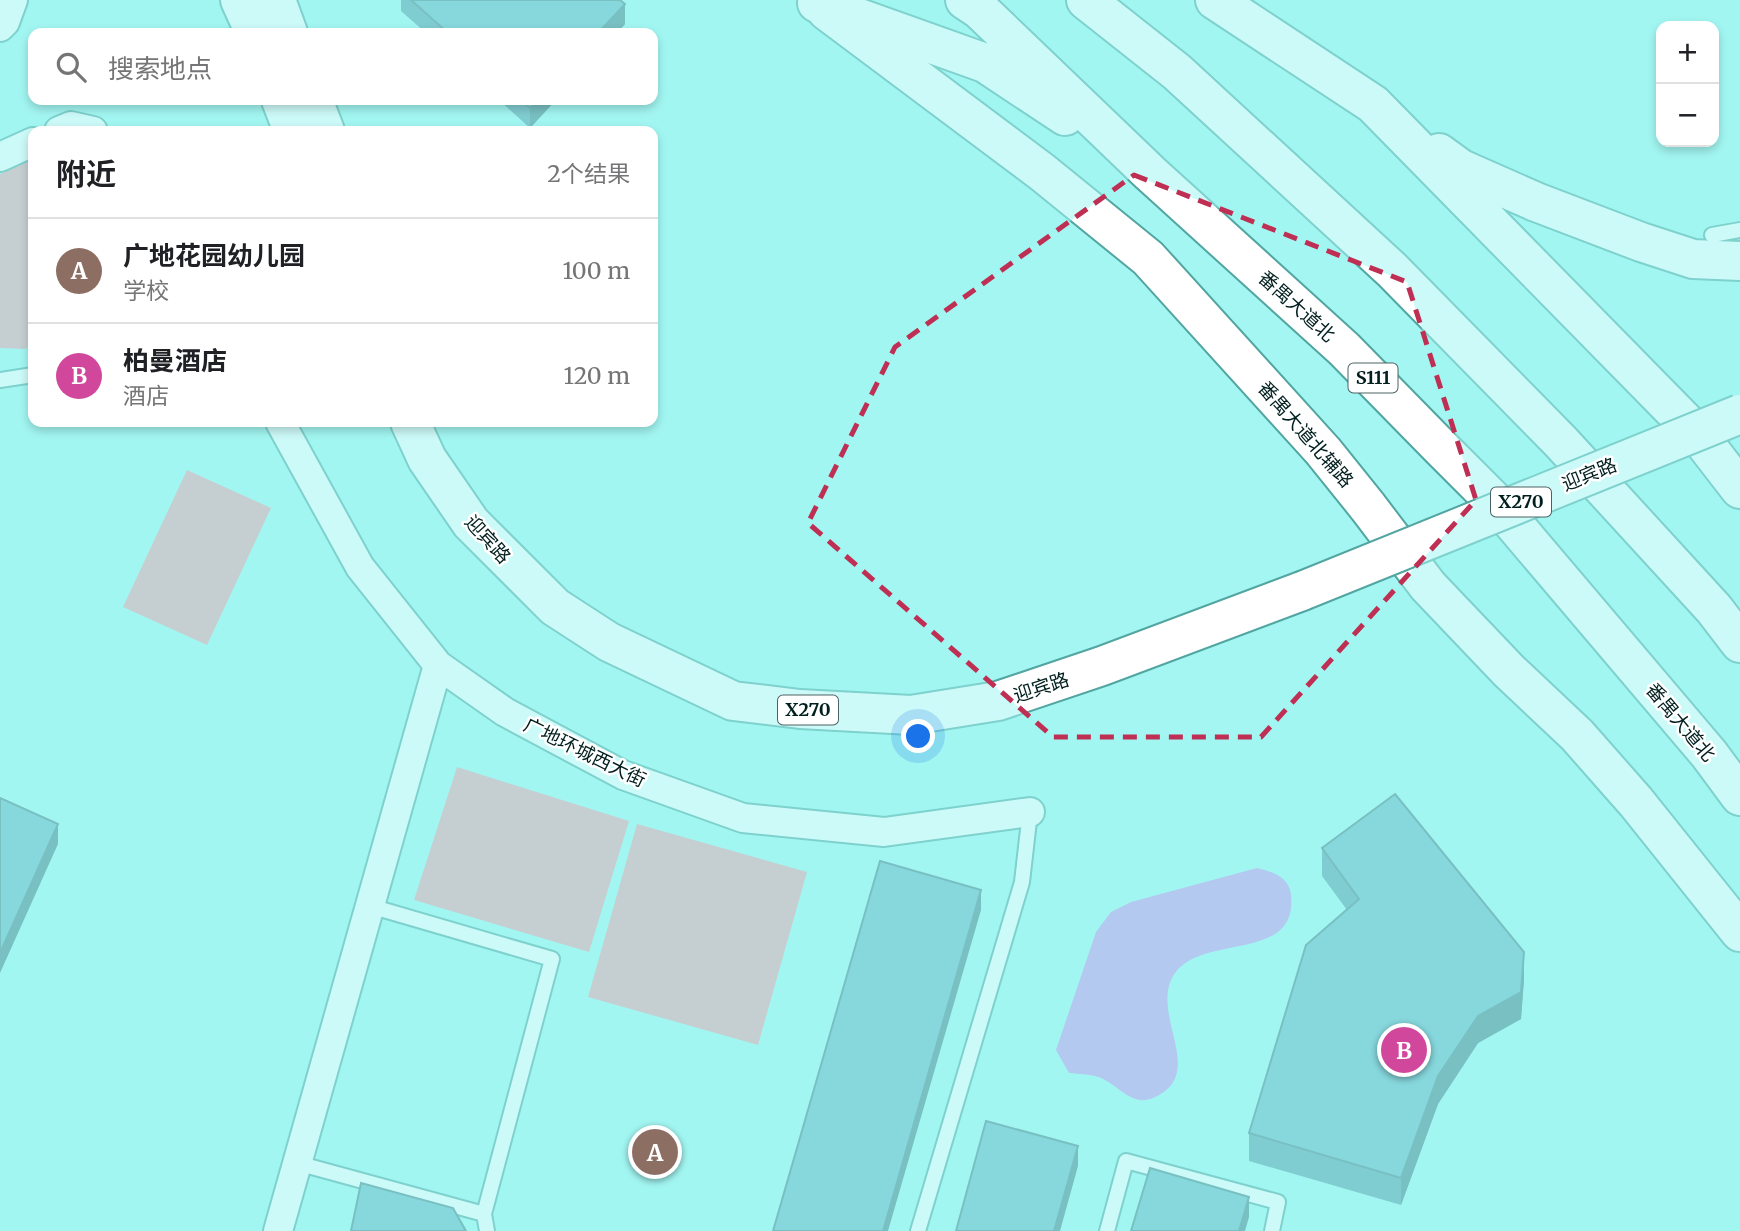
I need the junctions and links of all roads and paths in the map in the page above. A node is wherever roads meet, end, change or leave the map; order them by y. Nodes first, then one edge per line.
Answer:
1 (13, 0) edge
2 (240, 0) edge
3 (276, 0) edge
4 (965, 0) edge
5 (1086, 0) edge
6 (1215, 0) edge
7 (814, 2) edge
8 (0, 27) edge
9 (253, 28) edge
10 (286, 28) edge
11 (1373, 104) junction
12 (283, 105) edge
13 (315, 105) edge
14 (291, 126) edge
15 (323, 126) edge
16 (28, 144) edge
17 (0, 157) edge
18 (1150, 173) junction
19 (1740, 230) edge
20 (1712, 235) dead end
21 (1740, 261) edge
22 (28, 375) edge
23 (0, 380) edge
24 (1740, 414) edge
25 (283, 427) edge
26 (412, 427) edge
27 (437, 427) edge
28 (1740, 489) edge
29 (516, 569) junction
30 (1740, 643) edge
31 (438, 665) junction
32 (1740, 796) edge
33 (1030, 812) joint
34 (370, 906) junction
35 (1740, 932) edge
36 (297, 1163) junction
37 (484, 1214) junction
38 (278, 1231) edge
39 (487, 1231) edge
40 (918, 1231) edge
41 (1107, 1231) edge
42 (1272, 1231) edge

1 - 8 street
2 - 9 main road
3 - 10 main road
4 - 18 main road, 番禺大道北 / S111
5 - 30 main road
6 - 11 main road
7 - 18 main road
7 - 35 main road, 番禺大道北辅路
11 - 21 main road
11 - 28 main road
12 - 14 main road
13 - 15 main road
16 - 17 street
18 - 32 main road, 番禺大道北 / S111
19 - 20 lane
22 - 23 lane
24 - 29 main road, 迎宾路 / X270, bridge
25 - 31 street, 广地环城西大街
26 - 29 main road, 迎宾路 / X270
27 - 29 main road
31 - 33 street, 广地环城西大街
31 - 34 street
33 - 40 lane
34 - 36 street
34 - 37 lane
36 - 37 lane
36 - 38 street
37 - 39 lane
41 - 42 lane

